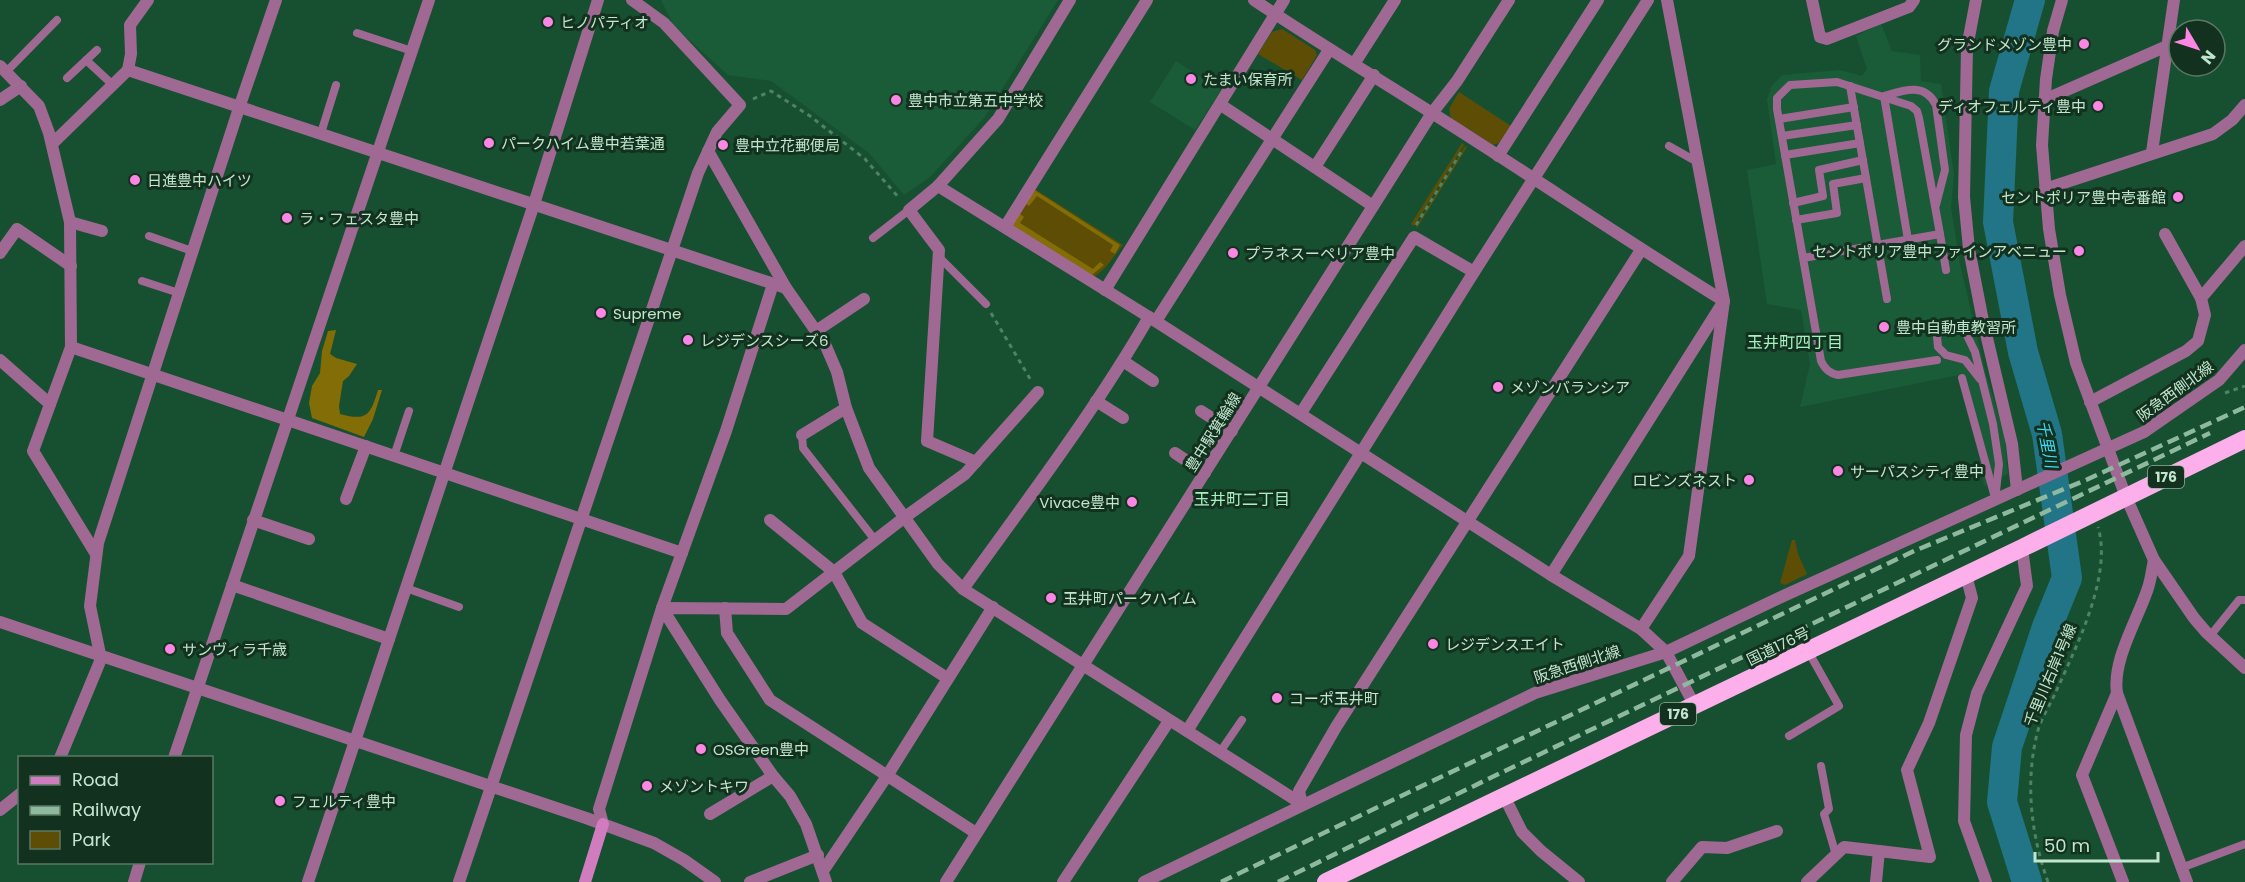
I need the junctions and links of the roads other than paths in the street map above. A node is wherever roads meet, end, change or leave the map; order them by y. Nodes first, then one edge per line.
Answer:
1 (148, 0) edge
2 (276, 0) edge
3 (429, 0) edge
4 (598, 0) edge
5 (632, 0) edge
6 (1070, 0) edge
7 (1147, 0) edge
8 (1254, 0) edge
9 (1284, 0) edge
10 (1395, 0) edge
11 (1509, 0) edge
12 (1598, 0) edge
13 (1648, 0) edge
14 (1667, 0) edge
15 (1812, 0) edge
16 (1914, 0) edge
17 (1976, 0) edge
18 (2062, 0) edge
19 (2174, 0) edge
20 (1275, 14) junction
21 (2171, 18) edge
22 (57, 20) dead end
23 (357, 33) dead end
24 (2167, 46) joint
25 (97, 50) dead end
26 (1329, 50) junction
27 (412, 51) junction
28 (86, 60) junction
29 (1354, 64) junction
30 (3, 69) edge
31 (128, 70) junction
32 (1374, 75) junction
33 (67, 78) dead end
34 (113, 85) junction
35 (336, 85) dead end
36 (21, 86) junction
37 (1850, 86) junction
38 (1884, 96) junction
39 (0, 100) edge
40 (2044, 100) junction
41 (240, 105) junction
42 (1221, 105) junction
43 (2245, 105) edge
44 (1854, 107) junction
45 (1432, 113) junction
46 (1779, 119) junction
47 (1857, 125) junction
48 (321, 133) junction
49 (1782, 136) junction
50 (1273, 139) junction
51 (1860, 143) junction
52 (52, 144) junction
53 (1669, 146) dead end
54 (708, 151) junction
55 (380, 152) junction
56 (2152, 152) junction
57 (1785, 155) junction
58 (1498, 156) junction
59 (1863, 160) junction
60 (1699, 163) junction
61 (1315, 167) junction
62 (1866, 178) junction
63 (1533, 179) junction
64 (938, 186) junction
65 (2045, 189) junction
66 (1793, 203) junction
67 (534, 204) junction
68 (1373, 206) junction
69 (1935, 206) junction
70 (909, 210) junction
71 (1796, 220) junction
72 (70, 222) junction
73 (1005, 227) junction
74 (102, 231) dead end
75 (1940, 234) junction
76 (2164, 234) dead end
77 (149, 236) dead end
78 (873, 238) dead end
79 (1908, 240) junction
80 (1877, 245) junction
81 (2245, 246) edge
82 (672, 250) junction
83 (1641, 250) junction
84 (192, 251) junction
85 (0, 253) edge
86 (939, 257) junction
87 (1803, 258) junction
88 (71, 266) junction
89 (1946, 270) dead end
90 (1474, 272) junction
91 (142, 281) dead end
92 (773, 284) junction
93 (786, 288) junction
94 (1105, 290) junction
95 (179, 293) junction
96 (2201, 298) junction
97 (864, 299) dead end
98 (1887, 299) dead end
99 (1724, 301) junction
100 (986, 304) road end
101 (1153, 319) junction
102 (816, 331) junction
103 (71, 347) junction
104 (2245, 350) edge
105 (0, 360) edge
106 (1937, 360) dead end
107 (1124, 361) junction
108 (152, 374) junction
109 (1962, 378) dead end
110 (1980, 379) junction
111 (1153, 381) dead end
112 (1259, 387) junction
113 (1038, 392) road end
114 (1096, 401) junction
115 (2090, 402) junction
116 (50, 404) junction
117 (846, 408) junction
118 (409, 411) dead end
119 (1201, 411) dead end
120 (1301, 413) junction
121 (1123, 418) dead end
122 (287, 420) junction
123 (1232, 431) junction
124 (802, 435) joint
125 (2245, 439) edge
126 (366, 446) junction
127 (2108, 447) junction
128 (1361, 452) junction
129 (1175, 453) dead end
130 (394, 456) junction
131 (976, 462) junction
132 (444, 473) junction
133 (1205, 473) junction
134 (2021, 489) junction
135 (2126, 497) junction
136 (346, 500) dead end
137 (1995, 500) junction
138 (905, 517) junction
139 (1468, 519) junction
140 (254, 520) junction
141 (582, 520) junction
142 (770, 520) dead end
143 (309, 539) dead end
144 (875, 540) junction
145 (2025, 547) junction
146 (96, 554) junction
147 (682, 554) junction
148 (2154, 560) junction
149 (834, 572) junction
150 (1551, 575) junction
151 (1966, 575) junction
152 (232, 585) junction
153 (406, 588) junction
154 (963, 589) junction
155 (2245, 600) edge
156 (459, 607) dead end
157 (993, 607) junction
158 (662, 608) junction
159 (725, 608) junction
160 (0, 622) edge
161 (1641, 629) junction
162 (2210, 636) junction
163 (389, 639) junction
164 (1808, 651) junction
165 (1666, 652) junction
166 (100, 654) junction
167 (1085, 665) junction
168 (2245, 668) edge
169 (947, 678) junction
170 (198, 687) junction
171 (2117, 693) junction
172 (1695, 706) junction
173 (1242, 720) dead end
174 (1169, 721) junction
175 (1187, 731) junction
176 (1789, 736) dead end
177 (355, 740) junction
178 (1220, 752) junction
179 (61, 756) edge
180 (175, 756) edge
181 (1821, 766) dead end
182 (887, 776) junction
183 (772, 777) junction
184 (490, 787) junction
185 (18, 796) edge
186 (1504, 796) junction
187 (1302, 804) junction
188 (0, 810) edge
189 (710, 814) dead end
190 (603, 824) junction
191 (1777, 831) dead end
192 (976, 833) junction
193 (2245, 844) edge
194 (1879, 851) junction
195 (818, 855) junction
196 (1836, 855) junction
197 (139, 864) edge
198 (2181, 868) junction
199 (824, 877) edge
200 (134, 882) edge
201 (308, 882) edge
202 (459, 882) edge
203 (585, 882) edge
204 (715, 882) edge
205 (750, 882) edge
206 (946, 882) edge
207 (1063, 882) edge
208 (1144, 882) edge
209 (1326, 882) edge
210 (1579, 882) edge
211 (1672, 882) edge
212 (1807, 882) edge
213 (1876, 882) edge
214 (1986, 882) edge
215 (2123, 882) edge
216 (2187, 882) edge

1 - 31 street
2 - 41 street
3 - 27 street
4 - 67 street
5 - 54 street
6 - 64 street
7 - 73 street
8 - 20 street
9 - 20 street
10 - 29 street
11 - 45 street, 豊中駅箕輪線
12 - 58 street
13 - 63 street
14 - 60 street
15 - 16 street
17 - 134 street
18 - 40 street
19 - 21 street
20 - 26 street
20 - 42 street
22 - 30 lane
23 - 27 lane
24 - 40 street
24 - 56 street
25 - 28 lane
26 - 29 street
26 - 50 street
27 - 55 street
28 - 33 lane
28 - 34 lane
29 - 32 street
30 - 36 street
31 - 34 street
31 - 41 street
32 - 45 street
32 - 61 street
34 - 52 street
35 - 48 lane
36 - 39 street
36 - 52 street
37 - 38 lane
37 - 44 lane
37 - 46 lane
38 - 69 lane
38 - 69 lane
38 - 79 lane
40 - 65 street
41 - 48 street
41 - 84 street
42 - 50 street
42 - 94 street
43 - 56 street
44 - 46 lane
44 - 47 lane
45 - 58 street
45 - 68 street, 豊中駅箕輪線
46 - 49 lane
47 - 49 lane
47 - 51 lane
48 - 55 street
49 - 57 lane
50 - 61 street
50 - 101 street
51 - 57 lane
51 - 59 lane
52 - 72 street
53 - 60 lane
54 - 82 street
54 - 93 street
55 - 67 street
55 - 122 street
56 - 65 street
57 - 66 lane
58 - 63 street
59 - 62 lane
59 - 66 lane
60 - 99 street
61 - 68 street
62 - 71 lane
62 - 80 lane
63 - 83 street
63 - 90 street
64 - 70 street
64 - 73 street
65 - 115 street
66 - 71 lane
67 - 82 street
67 - 132 street
68 - 112 street, 豊中駅箕輪線
69 - 75 lane
70 - 78 lane
70 - 86 street
71 - 87 lane
72 - 74 street
72 - 88 street
73 - 94 street
75 - 79 lane
75 - 89 lane
76 - 96 street
77 - 84 lane
79 - 80 lane
80 - 87 lane
80 - 98 lane
81 - 96 street
82 - 92 street
82 - 141 street
83 - 99 street
83 - 139 street
84 - 95 street
85 - 88 street
86 - 100 lane
86 - 131 street
87 - 106 lane
88 - 103 street
90 - 120 street
90 - 128 street
91 - 95 lane
92 - 93 street
92 - 147 street
93 - 102 street
94 - 101 street
95 - 108 street
96 - 115 street
97 - 102 street
99 - 150 street
99 - 161 street
101 - 107 street
101 - 112 street
102 - 117 street
103 - 108 street
103 - 116 street
104 - 127 street, 阪急西側北線
105 - 116 street
107 - 111 street
107 - 114 street
108 - 122 street
108 - 146 street
109 - 137 lane
110 - 110 lane
110 - 137 lane
112 - 120 street
112 - 123 street, 豊中駅箕輪線
113 - 131 street
114 - 121 street
114 - 154 street
115 - 127 street
116 - 146 street
117 - 124 street
117 - 138 street
118 - 130 lane
119 - 123 street
120 - 128 street
122 - 126 street
122 - 140 street
123 - 133 street, 豊中駅箕輪線
124 - 144 lane
125 - 135 highway, 国道176号 / 176
126 - 130 street
126 - 136 street
127 - 134 street, 阪急西側北線
127 - 135 street
128 - 139 street
128 - 175 street
129 - 133 street
130 - 132 street
131 - 138 street
132 - 141 street
132 - 153 street
133 - 167 street, 豊中駅箕輪線
134 - 137 street, 阪急西側北線
135 - 145 highway, 国道176号 / 176
135 - 148 street
137 - 165 street, 阪急西側北線
138 - 144 street
138 - 154 street
139 - 150 street
139 - 187 street
140 - 143 street
140 - 152 street
141 - 147 street
141 - 184 street
142 - 149 street
144 - 149 street
145 - 151 highway, 国道176号 / 176
145 - 214 street
146 - 166 street
147 - 158 street
148 - 162 street
148 - 171 street
149 - 159 street
149 - 169 street
150 - 161 street
151 - 164 highway, 国道176号 / 176
151 - 194 street
152 - 163 street
152 - 170 street
153 - 156 lane
153 - 163 street
154 - 157 street
155 - 162 lane
157 - 167 street
157 - 169 street
158 - 159 street
158 - 183 street
158 - 190 street
159 - 182 street
160 - 166 street
161 - 165 street
162 - 168 street
163 - 177 street
164 - 172 highway, 国道176号 / 176
164 - 176 lane
165 - 172 street
165 - 187 street, 阪急西側北線
166 - 170 street
166 - 179 street
167 - 174 street
167 - 192 street, 豊中駅箕輪線
169 - 182 street
170 - 177 street
170 - 180 street
171 - 198 street
171 - 215 street
172 - 186 highway, 国道176号 / 176
173 - 178 lane
174 - 175 street
174 - 207 street
175 - 178 street
177 - 184 street
177 - 201 street
178 - 187 street
181 - 196 lane
182 - 192 street
182 - 199 street
183 - 189 street
183 - 195 street
184 - 190 street
184 - 202 street
185 - 188 street
186 - 209 highway, 国道176号 / 176
186 - 210 street
187 - 208 street, 阪急西側北線
190 - 203 street
190 - 204 street
191 - 211 street
192 - 206 street, 豊中駅箕輪線
193 - 198 lane
194 - 196 street
194 - 213 street
195 - 199 street
195 - 205 street
196 - 212 street
197 - 200 street
198 - 216 street

